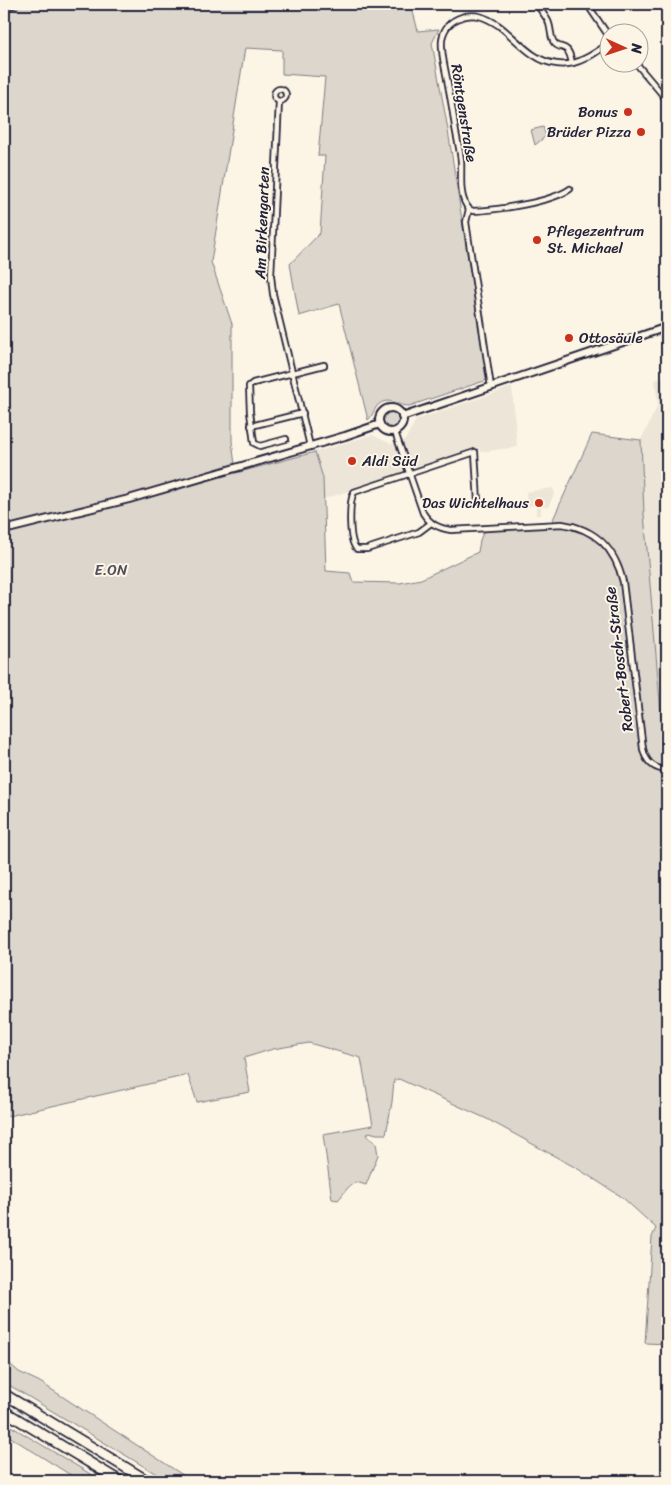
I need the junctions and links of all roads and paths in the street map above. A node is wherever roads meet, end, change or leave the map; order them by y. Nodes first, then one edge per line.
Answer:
1 (16, 4) edge
2 (537, 4) edge
3 (587, 4) edge
4 (4, 7) edge
5 (599, 22) edge
6 (598, 50) edge
7 (572, 63) junction
8 (643, 72) edge
9 (667, 100) edge
10 (279, 102) dead end
11 (570, 189) dead end
12 (469, 209) junction
13 (667, 327) edge
14 (324, 365) dead end
15 (293, 373) junction
16 (491, 387) junction
17 (303, 414) junction
18 (402, 416) junction
19 (380, 424) junction
20 (251, 426) junction
21 (395, 432) junction
22 (286, 439) dead end
23 (310, 446) junction
24 (408, 473) junction
25 (478, 502) dead end
26 (431, 523) junction
27 (4, 530) edge
28 (667, 770) edge
29 (4, 1394) edge
30 (4, 1411) edge
31 (120, 1481) edge
32 (148, 1481) edge

1 - 4 street
2 - 7 street
3 - 5 street
6 - 7 street, Röntgenstraße
7 - 12 street, Röntgenstraße
8 - 9 street
10 - 15 street, Am Birkengarten
11 - 12 street
12 - 16 street, Röntgenstraße
13 - 16 main road
14 - 15 street
15 - 17 street, Am Birkengarten
15 - 20 street
16 - 18 main road
17 - 20 street
17 - 23 street, Am Birkengarten
18 - 19 main road
18 - 21 main road
19 - 21 main road
19 - 23 main road
20 - 22 street
21 - 24 street
23 - 27 main road
24 - 25 street
24 - 26 street
24 - 26 street
26 - 28 street, Robert-Bosch-Straße
29 - 32 highway
30 - 31 highway

